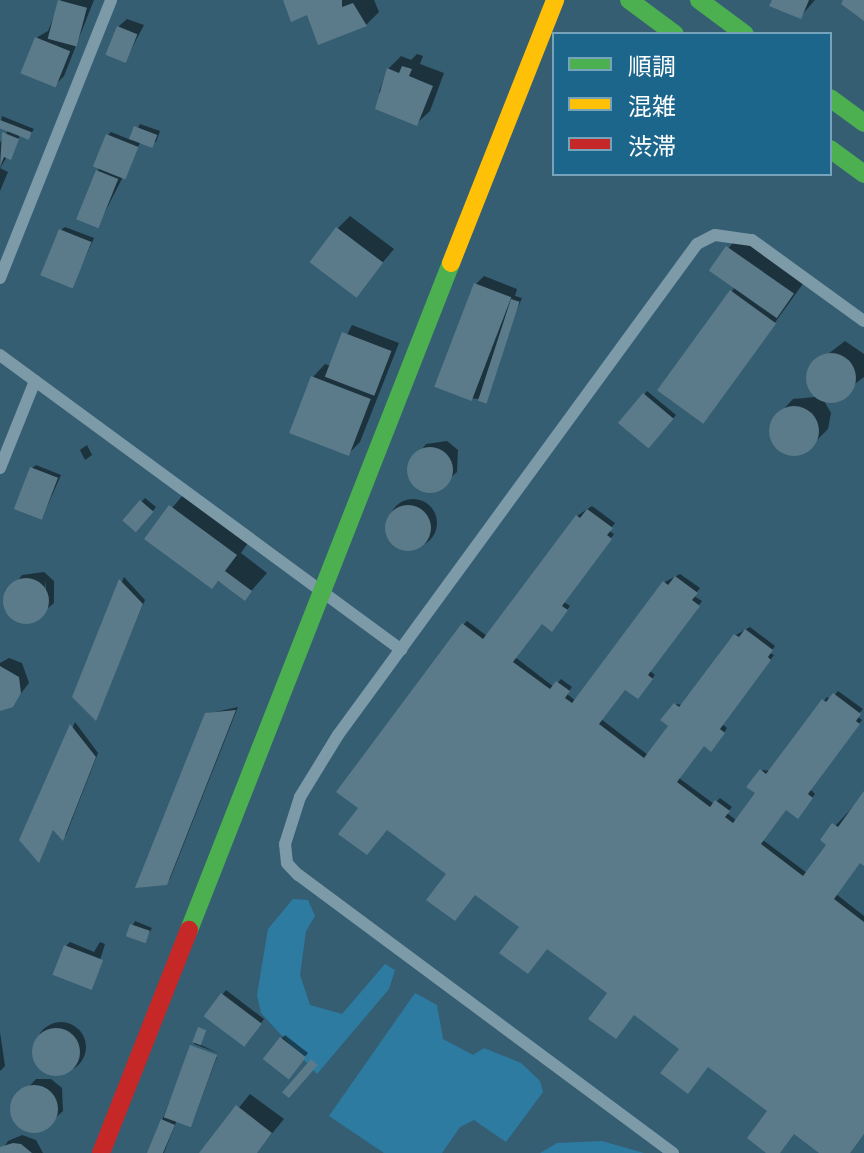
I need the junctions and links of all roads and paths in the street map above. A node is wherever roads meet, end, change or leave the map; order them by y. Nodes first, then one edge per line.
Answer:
1 (111, 0) edge
2 (555, 0) edge
3 (629, 0) edge
4 (699, 0) edge
5 (672, 32) edge
6 (742, 32) edge
7 (832, 99) edge
8 (864, 123) edge
9 (832, 150) edge
10 (864, 174) edge
11 (0, 278) edge
12 (864, 321) edge
13 (0, 355) edge
14 (35, 381) junction
15 (0, 468) edge
16 (319, 590) junction
17 (401, 650) junction
18 (101, 1153) edge
19 (673, 1153) edge

1 - 11 lane
2 - 16 street
3 - 5 street
4 - 6 street
7 - 8 street
9 - 10 street
12 - 17 lane
13 - 14 lane
14 - 15 lane
14 - 16 lane
16 - 17 lane
16 - 18 street
17 - 19 lane

